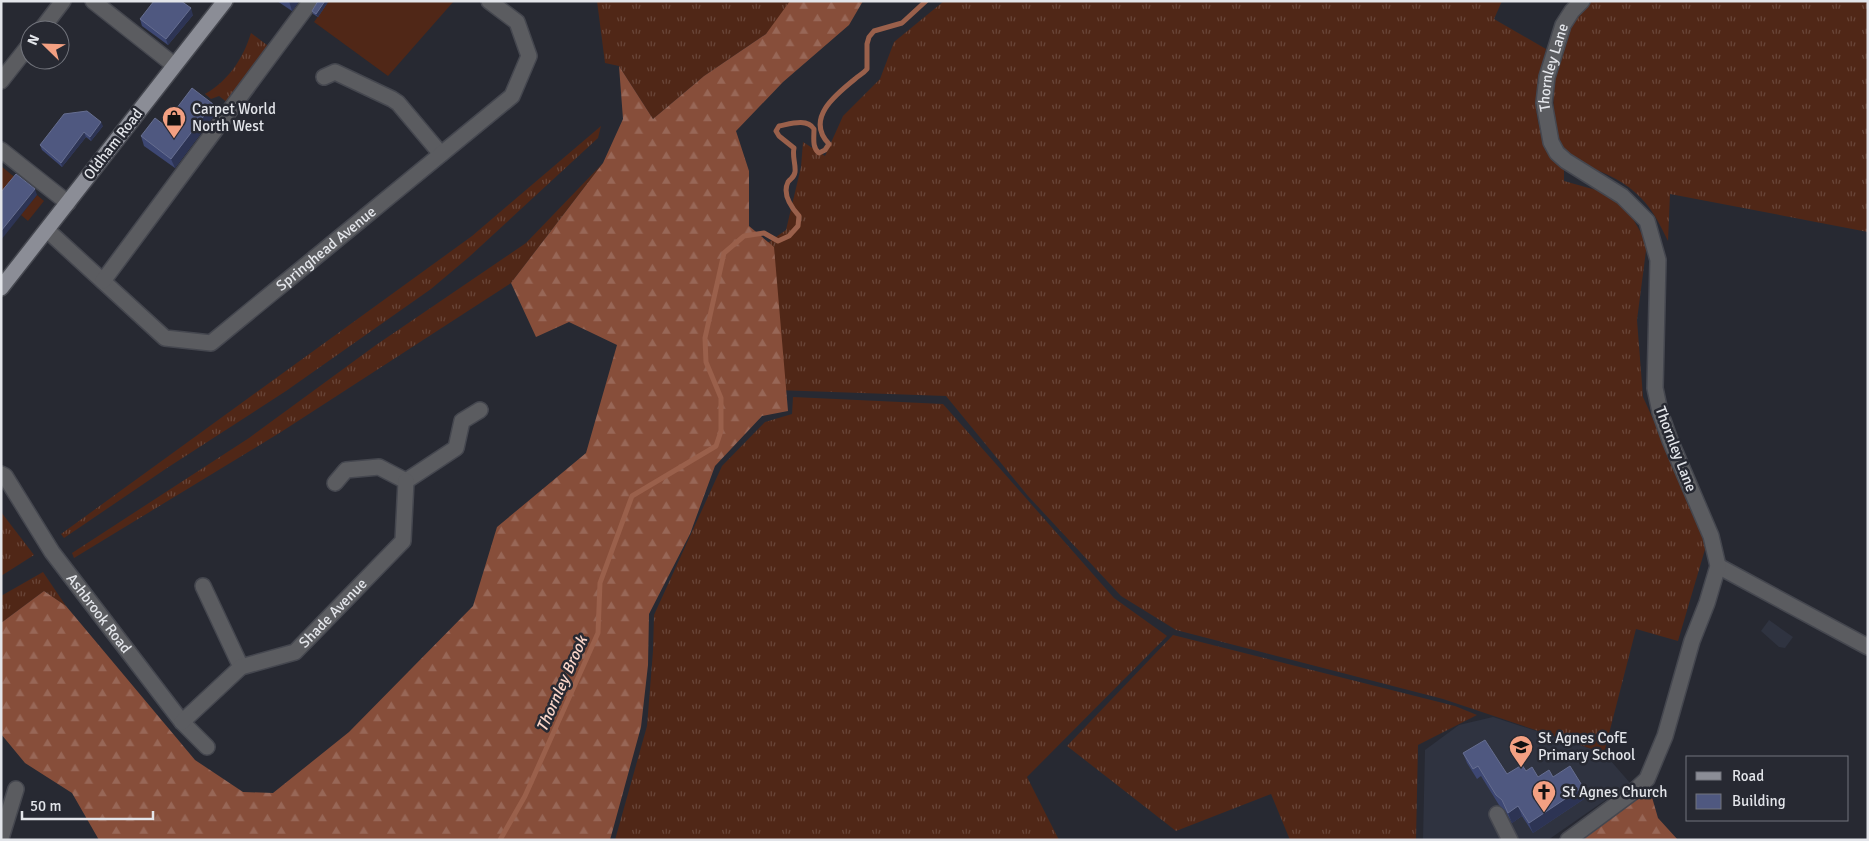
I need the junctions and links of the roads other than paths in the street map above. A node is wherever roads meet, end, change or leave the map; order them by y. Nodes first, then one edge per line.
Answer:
1 (63, 1) edge
2 (93, 1) edge
3 (225, 1) edge
4 (312, 1) edge
5 (488, 1) edge
6 (1582, 1) edge
7 (49, 20) edge
8 (20, 57) edge
9 (174, 65) junction
10 (324, 77) dead end
11 (1, 81) edge
12 (1, 150) edge
13 (441, 154) junction
14 (68, 203) junction
15 (47, 230) junction
16 (104, 280) junction
17 (1, 288) edge
18 (480, 410) dead end
19 (1, 474) edge
20 (406, 481) junction
21 (334, 484) dead end
22 (1718, 566) junction
23 (202, 586) dead end
24 (1868, 648) edge
25 (241, 667) junction
26 (182, 722) junction
27 (207, 747) dead end
28 (16, 789) dead end
29 (1498, 814) dead end
30 (1, 838) edge
31 (1510, 840) edge
32 (1568, 840) edge

1 - 7 street
2 - 9 street
3 - 9 main road, Oldham Road
4 - 16 street
5 - 13 street, Springhead Avenue
6 - 22 street, Thornley Lane
8 - 11 street
9 - 14 main road, Oldham Road
10 - 13 street
12 - 14 street
13 - 16 street, Springhead Avenue
14 - 15 main road, Oldham Road
15 - 16 street, Springhead Avenue
15 - 17 main road, Oldham Road
18 - 20 street
19 - 26 street, Ashbrook Road
20 - 21 street
20 - 25 street, Shade Avenue
22 - 24 street
22 - 32 street, Thornley Lane
23 - 25 street
25 - 26 street, Shade Avenue
26 - 27 street, Ashbrook Road
28 - 30 street
29 - 31 street

